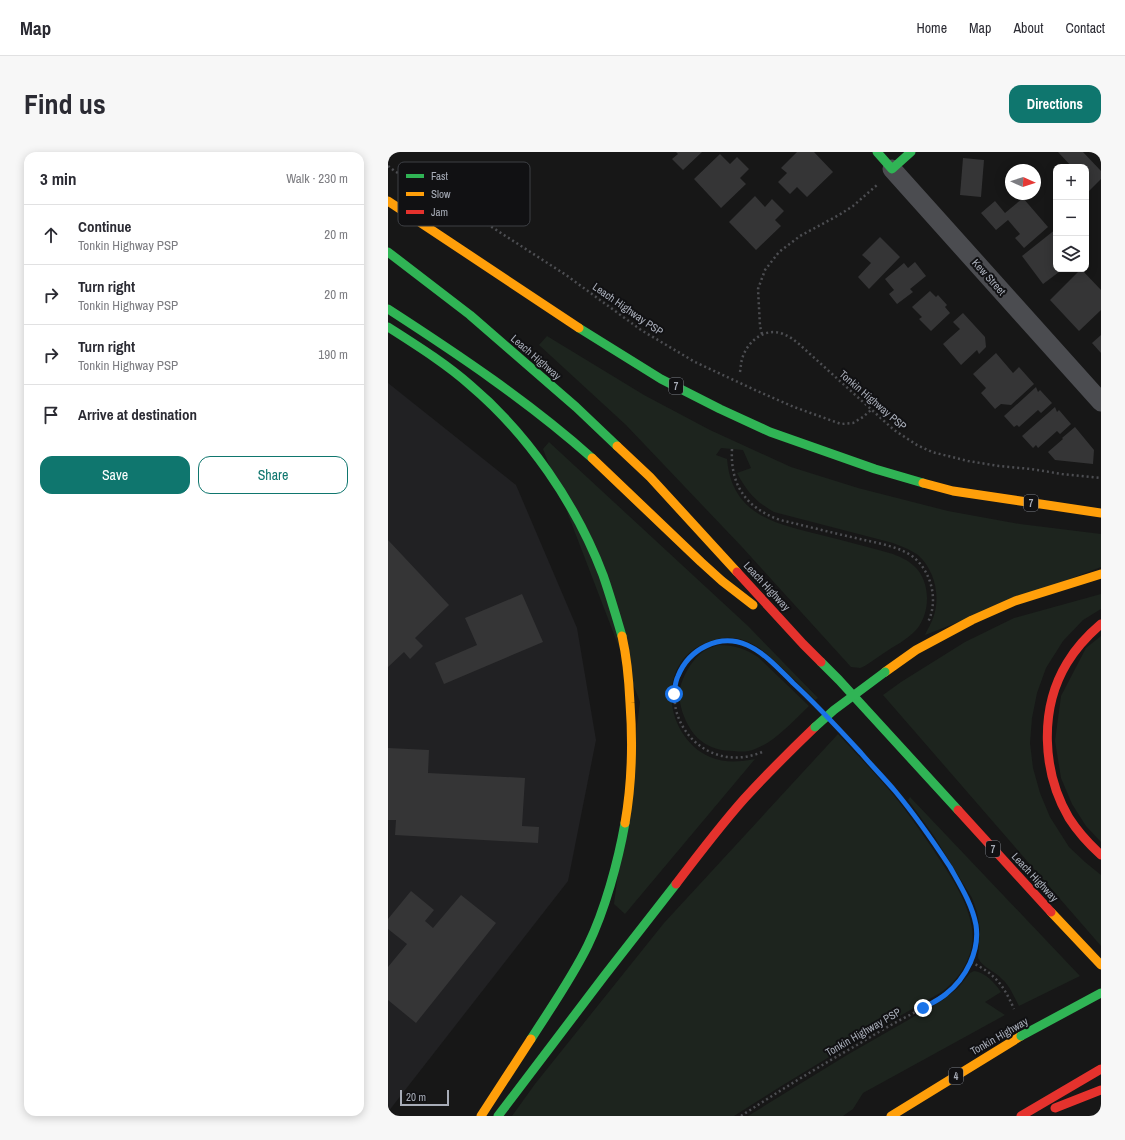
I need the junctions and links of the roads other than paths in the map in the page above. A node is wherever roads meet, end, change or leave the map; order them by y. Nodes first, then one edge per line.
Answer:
1 (877, 152) edge
2 (911, 152) edge
3 (892, 168) junction
4 (388, 201) edge
5 (398, 208) edge
6 (426, 226) edge
7 (388, 252) edge
8 (388, 309) edge
9 (388, 327) edge
10 (1101, 402) edge
11 (1101, 508) edge
12 (1071, 509) junction
13 (1101, 513) edge
14 (1101, 574) edge
15 (1101, 624) edge
16 (803, 644) junction
17 (1101, 855) edge
18 (1101, 965) edge
19 (1101, 993) edge
20 (1101, 1069) edge
21 (1101, 1090) edge
22 (481, 1116) edge
23 (498, 1116) edge
24 (891, 1116) edge
25 (1021, 1116) edge
26 (1035, 1116) edge

1 - 3 main road, Kew Street
2 - 3 main road
3 - 10 street, Kew Street
4 - 5 main road, 7
6 - 12 main road, 7
7 - 16 main road, Leach Highway / 7
8 - 16 main road
9 - 22 main road
11 - 12 main road
12 - 13 main road
14 - 23 main road, bridge
15 - 17 main road
16 - 18 main road, Leach Highway / 7
19 - 24 main road, Tonkin Highway / 4, bridge
20 - 25 main road
21 - 26 main road

